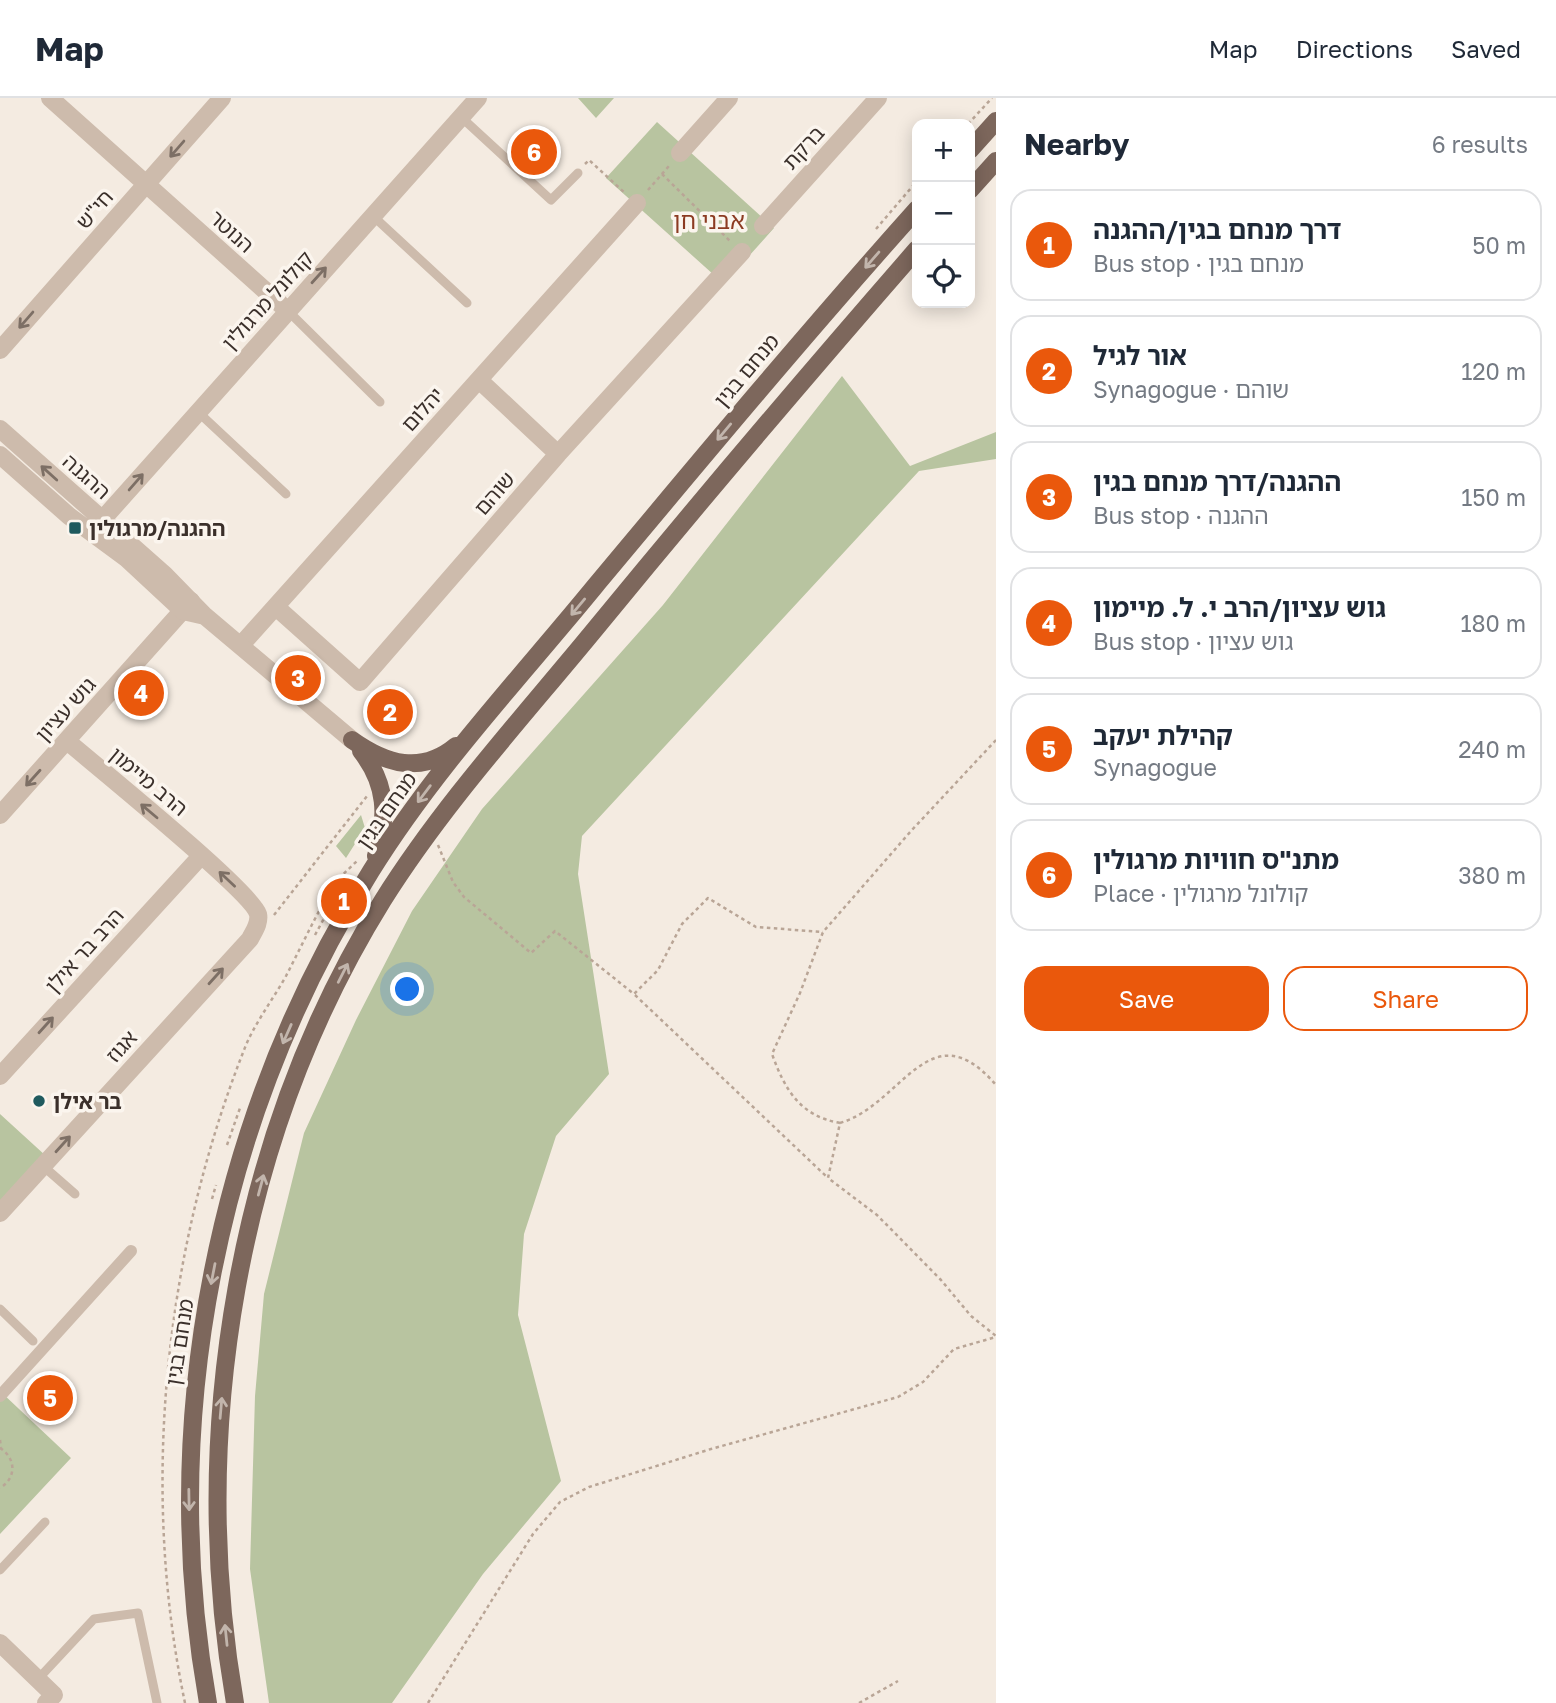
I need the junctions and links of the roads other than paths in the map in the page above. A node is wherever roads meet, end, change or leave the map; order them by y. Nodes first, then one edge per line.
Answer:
1 (50, 98) edge
2 (222, 98) edge
3 (478, 98) edge
4 (729, 98) edge
5 (868, 101) edge
6 (461, 117) junction
7 (996, 121) edge
8 (975, 144) edge
9 (680, 153) road end
10 (996, 161) edge
11 (578, 173) road end
12 (146, 184) junction
13 (975, 184) edge
14 (637, 203) road end
15 (912, 215) edge
16 (373, 216) junction
17 (762, 226) dead end
18 (742, 252) road end
19 (912, 255) edge
20 (467, 303) dead end
21 (288, 311) junction
22 (0, 350) edge
23 (479, 380) junction
24 (380, 402) dead end
25 (198, 412) junction
26 (0, 429) edge
27 (558, 454) junction
28 (0, 455) edge
29 (286, 494) dead end
30 (95, 524) junction
31 (187, 606) junction
32 (276, 607) junction
33 (242, 645) junction
34 (482, 723) junction
35 (352, 740) junction
36 (67, 741) junction
37 (0, 815) edge
38 (201, 856) junction
39 (365, 864) junction
40 (257, 927) joint
41 (0, 1076) edge
42 (43, 1166) junction
43 (75, 1194) dead end
44 (0, 1213) edge
45 (131, 1251) dead end
46 (0, 1309) edge
47 (33, 1341) dead end
48 (0, 1396) edge
49 (45, 1522) dead end
50 (0, 1570) edge
51 (0, 1643) edge
52 (39, 1678) junction
53 (46, 1703) edge
54 (158, 1703) edge
55 (208, 1703) edge
56 (235, 1703) edge

1 - 12 street, הנוטר
2 -> 12 street, חי"ש
3 - 6 street, קולונל מרגולין
4 - 9 street
5 - 17 street, ברקת
6 - 11 lane
6 - 16 street, קולונל מרגולין
7 - 8 main road
10 - 13 main road
12 - 21 street, הנוטר
12 -> 22 street, חי"ש
14 - 23 street, יהלום
15 -> 34 main road, מנחם בגין
16 - 20 lane
21 -> 16 street, קולונל מרגולין
18 - 27 street, שוהם
56 -> 19 main road
21 - 24 lane, הנוטר
21 - 25 street, קולונל מרגולין
23 - 27 street
23 - 32 street, יהלום
25 - 29 lane
30 -> 25 street, קולונל מרגולין
30 -> 26 street, ההגנה
27 - 32 street, שוהם
28 - 30 street, ההגנה
30 - 31 street, ההגנה
31 - 33 street, ההגנה
31 - 36 street, גוש עציון
32 - 33 street, יהלום
33 - 35 street, ההגנה
34 - 35 main road
34 -> 39 main road, מנחם בגין
35 - 39 main road
36 -> 37 street, גוש עציון
38 -> 36 street, הרב מיימון
40 -> 38 street, הרב מיימון
41 -> 38 street, הרב בר אילן
39 -> 55 main road, מנחם בגין
42 -> 40 street, אגוז
42 - 43 lane
42 - 44 street, אגוז
45 - 48 street
46 - 47 lane
49 - 50 lane
51 - 52 street
52 - 53 street
52 - 54 lane

